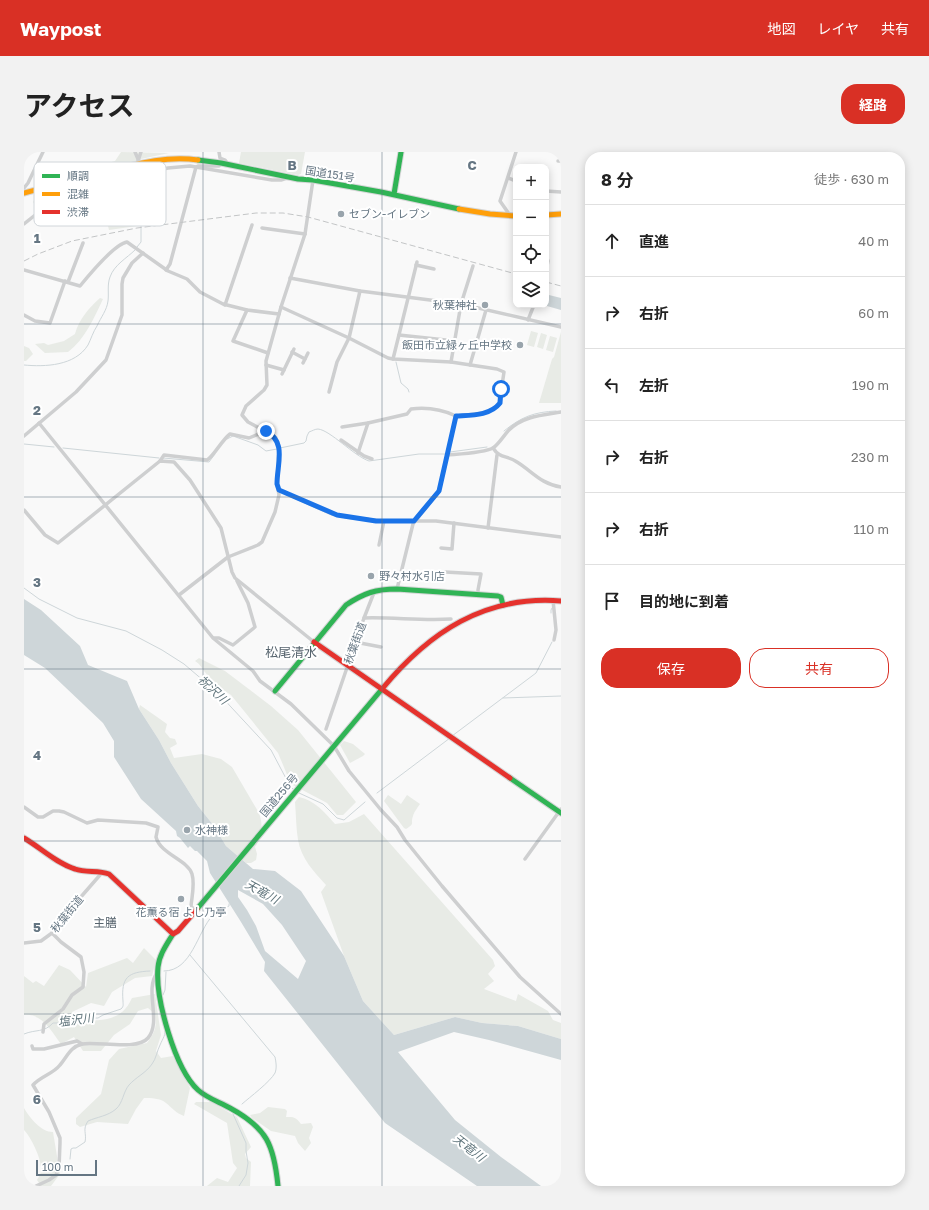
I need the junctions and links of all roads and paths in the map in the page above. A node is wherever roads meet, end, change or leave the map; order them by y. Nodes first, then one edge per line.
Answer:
1 (43, 152) edge
2 (135, 152) edge
3 (141, 152) edge
4 (219, 152) edge
5 (401, 152) edge
6 (516, 152) edge
7 (38, 162) edge
8 (137, 162) junction
9 (221, 163) junction
10 (228, 164) junction
11 (196, 168) junction
12 (166, 169) edge
13 (252, 169) junction
14 (34, 171) edge
15 (252, 177) junction
16 (288, 177) junction
17 (508, 178) junction
18 (313, 180) junction
19 (513, 180) edge
20 (24, 188) edge
21 (34, 190) edge
22 (549, 191) edge
23 (561, 192) edge
24 (24, 193) edge
25 (394, 194) junction
26 (561, 214) edge
27 (509, 215) junction
28 (549, 215) edge
29 (34, 216) edge
30 (513, 216) edge
31 (24, 224) edge
32 (252, 225) dead end
33 (262, 228) dead end
34 (305, 234) junction
35 (83, 243) dead end
36 (142, 252) junction
37 (473, 266) dead end
38 (434, 269) dead end
39 (24, 270) edge
40 (166, 270) junction
41 (290, 278) junction
42 (66, 282) junction
43 (360, 291) junction
44 (408, 297) junction
45 (461, 304) junction
46 (225, 305) junction
47 (281, 307) junction
48 (533, 308) edge
49 (246, 310) junction
50 (486, 310) junction
51 (24, 314) edge
52 (279, 314) junction
53 (528, 320) junction
54 (561, 327) edge
55 (399, 335) junction
56 (349, 338) junction
57 (455, 341) junction
58 (268, 353) junction
59 (308, 353) dead end
60 (393, 359) junction
61 (451, 362) junction
62 (266, 365) junction
63 (470, 365) junction
64 (329, 392) dead end
65 (561, 412) edge
66 (456, 416) junction
67 (39, 423) junction
68 (368, 423) junction
69 (342, 427) dead end
70 (266, 431) junction
71 (24, 436) edge
72 (341, 440) dead end
73 (493, 448) junction
74 (358, 453) junction
75 (447, 455) junction
76 (497, 455) junction
77 (161, 459) junction
78 (372, 459) dead end
79 (561, 487) edge
80 (279, 490) junction
81 (106, 506) junction
82 (24, 510) edge
83 (384, 521) junction
84 (414, 521) junction
85 (454, 524) junction
86 (488, 528) junction
87 (561, 537) edge
88 (379, 546) dead end
89 (441, 548) dead end
90 (228, 557) junction
91 (445, 572) dead end
92 (235, 578) junction
93 (397, 589) junction
94 (375, 590) junction
95 (179, 595) junction
96 (478, 595) junction
97 (556, 602) edge
98 (503, 605) junction
99 (364, 618) junction
100 (451, 619) dead end
101 (214, 638) junction
102 (554, 640) dead end
103 (314, 642) junction
104 (355, 642) junction
105 (381, 647) dead end
106 (347, 665) junction
107 (382, 689) junction
108 (275, 691) junction
109 (326, 729) dead end
110 (333, 747) junction
111 (24, 807) edge
112 (560, 811) edge
113 (24, 838) edge
114 (525, 859) dead end
115 (101, 871) junction
116 (195, 911) junction
117 (52, 933) junction
118 (173, 934) junction
119 (24, 943) edge
120 (157, 972) junction
121 (561, 1014) edge
122 (43, 1032) dead end
123 (82, 1044) junction
124 (32, 1046) dead end
125 (36, 1186) edge
126 (278, 1186) edge

1 - 7 street
2 - 8 street
3 - 8 street
4 - 10 street
5 - 25 main road
6 - 17 street
8 - 9 main road, 国道151号
9 - 10 main road, 国道151号
9 - 11 street
10 - 13 main road, 国道151号
11 - 12 street
11 - 15 street
11 - 40 street
13 - 15 street
13 - 16 main road, 国道151号
14 - 20 street
15 - 16 street
16 - 18 main road, 国道151号
17 - 19 street
17 - 27 street
18 - 25 main road, 国道151号
18 - 34 street
21 - 24 main road, 国道151号
22 - 23 street
25 - 27 main road, 国道151号
26 - 28 main road
27 - 30 main road, 国道151号
29 - 31 street
32 - 46 street
33 - 34 street
34 - 41 street
35 - 42 street
36 - 40 street
36 - 42 street
36 - 67 street
37 - 45 street
38 - 44 street
39 - 42 street
40 - 46 street
41 - 43 street
41 - 47 street
42 - 51 street
43 - 44 street
43 - 56 street
44 - 45 street
44 - 55 street
45 - 50 street
45 - 57 street
46 - 49 street
47 - 52 street
47 - 56 street
48 - 53 street
49 - 52 street
49 - 58 street
50 - 53 street
50 - 63 street
52 - 58 street
53 - 54 street
55 - 57 street
55 - 60 street
56 - 60 street
56 - 64 street
57 - 61 street
58 - 62 street
59 - 62 street
60 - 61 street
61 - 63 street
62 - 70 street
63 - 66 street
65 - 73 street
66 - 68 street
66 - 75 street
67 - 71 street
67 - 81 street
68 - 69 street
68 - 74 street
70 - 77 street
70 - 80 street
72 - 74 street
73 - 75 street
73 - 76 street
74 - 78 street
75 - 84 street
76 - 79 street
76 - 86 street
77 - 81 street
77 - 90 street
80 - 83 street
80 - 90 street
81 - 82 street
81 - 95 street
83 - 84 street
83 - 88 street
84 - 85 street
84 - 93 street
85 - 86 street
85 - 89 street
86 - 87 street
90 - 92 street
90 - 95 street
91 - 96 street
92 - 101 street
92 - 103 street
93 - 94 main road
93 - 96 main road
94 - 99 street
94 - 103 main road
95 - 101 street
96 - 98 main road
97 - 98 main road, 国道256号
97 - 102 street
98 - 107 main road, 国道256号
99 - 100 street, 秋葉街道
99 - 104 street, 秋葉街道
101 - 108 street
103 - 106 main road
103 - 108 main road
104 - 105 street
104 - 106 street, 秋葉街道
106 - 107 main road
106 - 109 street, 秋葉街道
107 - 110 main road, 国道256号
107 - 112 main road
108 - 110 street
110 - 116 main road, 国道256号
110 - 121 street
111 - 116 street
112 - 114 street
113 - 115 main road
115 - 117 street, 秋葉街道
115 - 118 main road
116 - 118 main road, 国道256号
117 - 119 street, 秋葉街道
117 - 122 street
118 - 120 main road, 国道256号
120 - 123 street
120 - 126 main road
123 - 124 street
123 - 125 street

